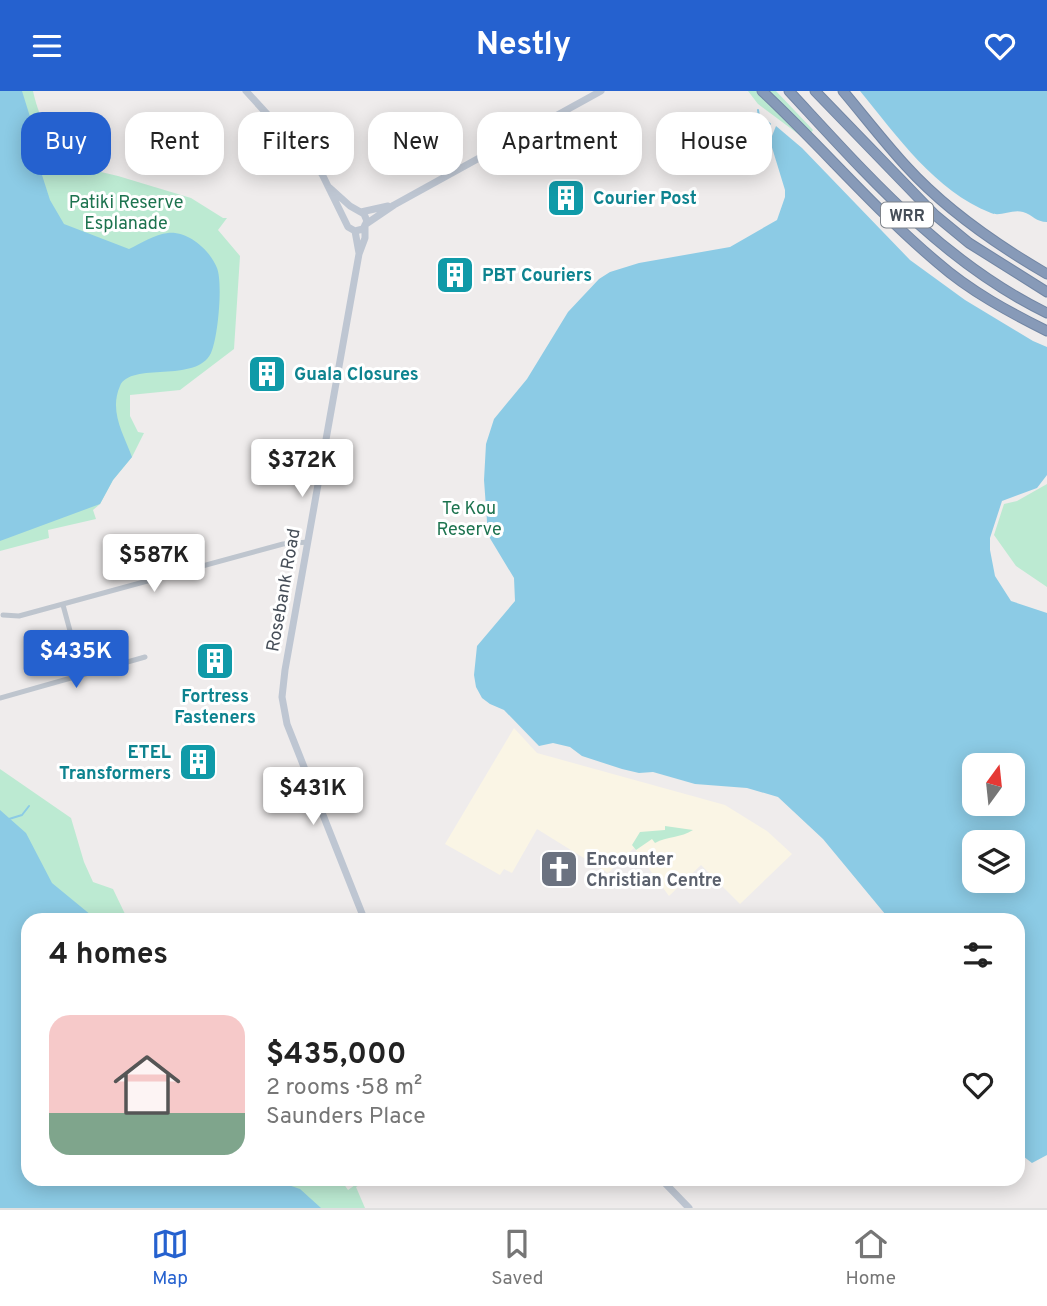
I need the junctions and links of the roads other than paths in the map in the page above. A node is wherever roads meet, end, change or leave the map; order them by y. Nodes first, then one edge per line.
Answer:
1 (246, 91) edge
2 (601, 91) edge
3 (762, 91) edge
4 (789, 91) edge
5 (815, 91) edge
6 (843, 91) edge
7 (330, 188) junction
8 (394, 205) junction
9 (360, 211) junction
10 (346, 219) junction
11 (366, 225) junction
12 (355, 231) junction
13 (359, 254) junction
14 (1047, 274) edge
15 (1047, 292) edge
16 (1047, 313) edge
17 (1047, 331) edge
18 (309, 542) junction
19 (63, 605) junction
20 (3, 615) dead end
21 (145, 657) dead end
22 (82, 675) junction
23 (0, 698) edge
24 (362, 913) edge
25 (668, 1186) edge
26 (689, 1208) edge

1 - 7 main road
2 - 8 main road
3 - 17 highway
4 - 16 highway, WRR
5 - 15 highway, WRR
6 - 14 highway
7 - 9 main road
7 - 10 main road
8 - 9 main road
8 - 11 main road
9 - 10 main road
9 - 11 main road
10 - 12 main road
11 - 12 main road
11 - 13 main road, Rosebank Road
12 - 13 main road, Rosebank Road
13 - 18 main road, Rosebank Road
18 - 19 street
18 - 24 main road, Rosebank Road
19 - 20 street
19 - 22 street
21 - 22 street
22 - 23 street
25 - 26 main road

